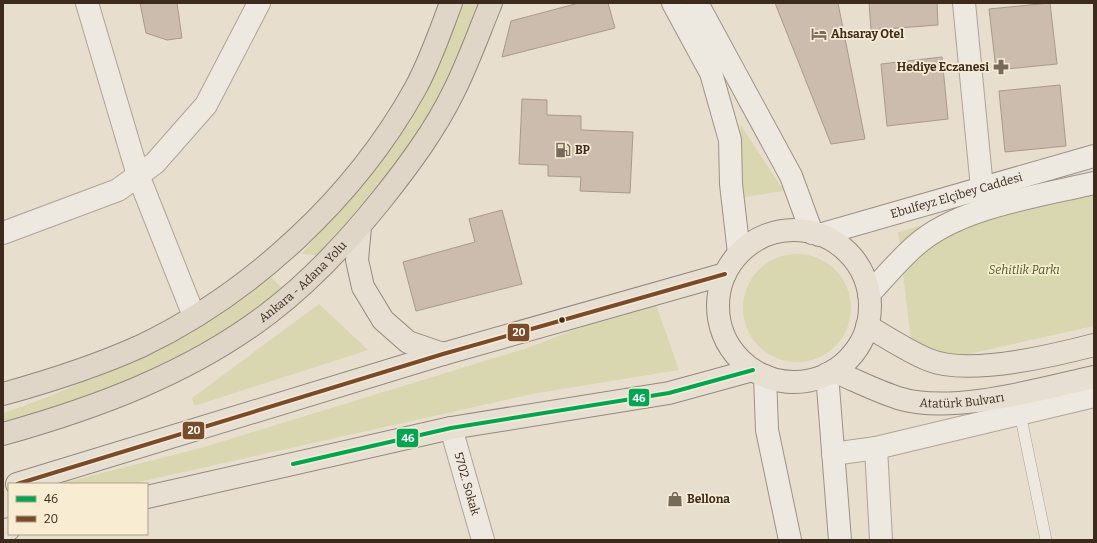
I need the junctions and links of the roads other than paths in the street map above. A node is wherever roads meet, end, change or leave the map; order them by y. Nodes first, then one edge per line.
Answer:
1 (87, 3) edge
2 (259, 3) edge
3 (451, 3) edge
4 (491, 3) edge
5 (673, 3) edge
6 (697, 3) edge
7 (964, 3) edge
8 (1094, 156) edge
9 (138, 175) junction
10 (1094, 183) edge
11 (982, 188) junction
12 (360, 226) junction
13 (3, 233) edge
14 (815, 234) junction
15 (739, 254) junction
16 (725, 274) junction
17 (869, 294) junction
18 (194, 316) junction
19 (867, 326) junction
20 (1094, 345) edge
21 (443, 354) junction
22 (830, 372) junction
23 (759, 373) junction
24 (1094, 377) edge
25 (3, 394) edge
26 (1094, 396) edge
27 (1020, 413) junction
28 (452, 428) junction
29 (3, 434) edge
30 (876, 448) junction
31 (833, 454) junction
32 (20, 483) edge
33 (148, 497) edge
34 (483, 540) edge
35 (790, 540) edge
36 (840, 540) edge
37 (881, 540) edge
38 (1046, 540) edge

1 - 9 main road
2 - 9 main road
3 - 18 highway
4 - 12 highway, Ankara - Adana Yolu
5 - 15 main road
6 - 14 main road
7 - 11 main road
8 - 11 main road, Ebulfeyz Elçibey Caddesi
9 - 13 main road
9 - 18 main road
10 - 17 main road, Ebulfeyz Elçibey Caddesi
11 - 14 main road, Ebulfeyz Elçibey Caddesi
12 - 21 main road
12 - 29 highway, Ankara - Adana Yolu
14 - 15 main road
14 - 17 main road
15 - 16 main road
16 - 21 main road
16 - 23 main road
17 - 19 main road
18 - 25 highway
19 - 20 main road
19 - 22 main road
21 - 32 main road
22 - 23 main road
22 - 24 main road, Atatürk Bulvarı
22 - 31 main road
23 - 28 main road
23 - 35 main road
26 - 27 main road
27 - 30 main road
27 - 38 lane
28 - 33 main road
28 - 34 main road, 5702. Sokak
30 - 31 main road
30 - 37 main road
31 - 36 main road

